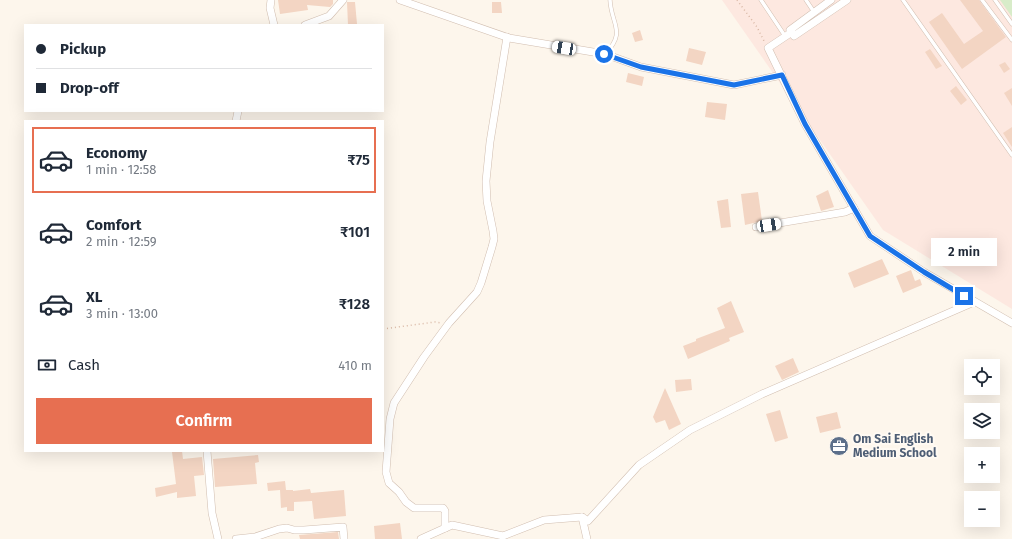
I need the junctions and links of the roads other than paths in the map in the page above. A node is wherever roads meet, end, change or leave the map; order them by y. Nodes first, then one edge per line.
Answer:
1 (271, 0) edge
2 (343, 0) edge
3 (400, 0) edge
4 (610, 0) edge
5 (761, 0) edge
6 (806, 0) edge
7 (831, 0) edge
8 (847, 0) edge
9 (903, 0) edge
10 (982, 0) edge
11 (995, 0) edge
12 (814, 12) junction
13 (274, 24) edge
14 (308, 24) edge
15 (1012, 24) edge
16 (788, 34) junction
17 (507, 38) junction
18 (1012, 40) edge
19 (604, 54) junction
20 (782, 75) junction
21 (1012, 155) edge
22 (854, 208) junction
23 (756, 227) dead end
24 (974, 302) junction
25 (1012, 323) edge
26 (207, 452) edge
27 (582, 517) junction
28 (445, 528) junction
29 (258, 538) edge
30 (218, 539) edge
31 (236, 539) edge
32 (344, 539) edge
33 (421, 539) edge
34 (587, 539) edge

1 - 13 street
2 - 14 street
3 - 17 street
4 - 19 lane
5 - 16 lane
6 - 12 lane
7 - 12 street
8 - 16 street
9 - 21 lane
10 - 18 lane
11 - 15 lane
12 - 16 street
16 - 20 street
17 - 19 street
17 - 28 street
19 - 20 street
20 - 22 street
22 - 23 street
22 - 24 street
24 - 25 street
24 - 27 street
26 - 30 street
27 - 28 street
27 - 34 street
28 - 33 street
29 - 31 street
29 - 32 street

